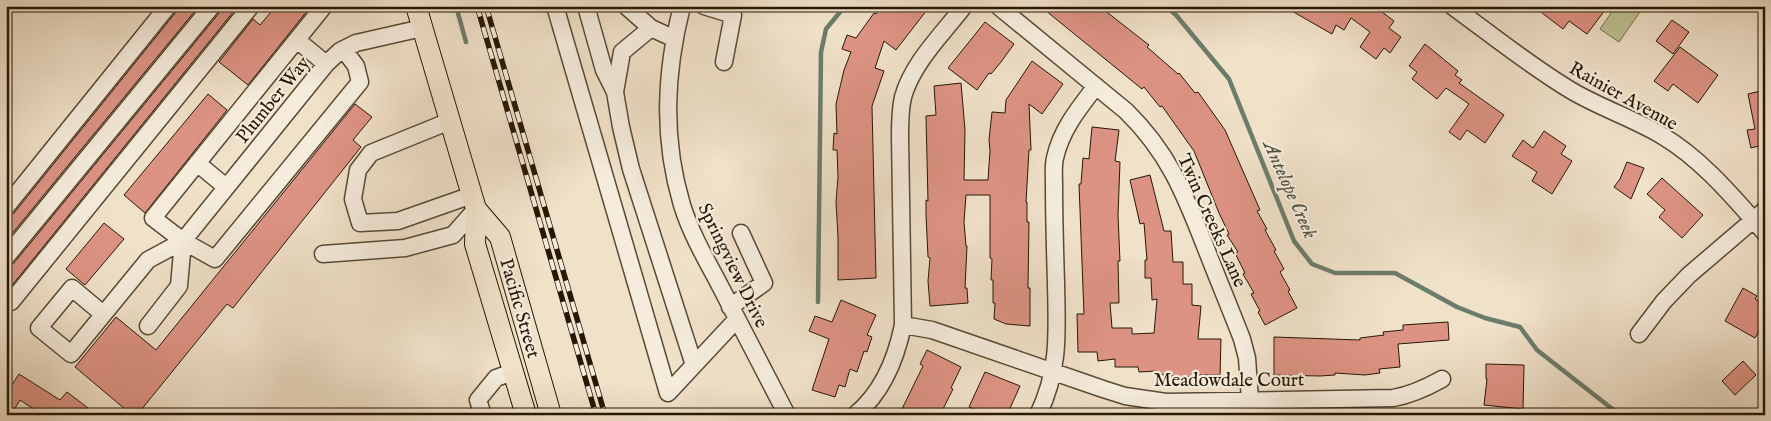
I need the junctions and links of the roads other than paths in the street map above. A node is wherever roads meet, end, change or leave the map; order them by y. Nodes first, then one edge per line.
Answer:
1 (168, 6) edge
2 (212, 6) edge
3 (251, 6) edge
4 (324, 6) edge
5 (416, 6) edge
6 (555, 6) edge
7 (586, 6) edge
8 (626, 6) edge
9 (682, 6) edge
10 (704, 6) edge
11 (964, 6) edge
12 (998, 6) edge
13 (1452, 6) edge
14 (422, 28) junction
15 (651, 28) junction
16 (675, 39) junction
17 (296, 40) junction
18 (344, 50) junction
19 (724, 62) dead end
20 (326, 64) junction
21 (1096, 86) junction
22 (616, 92) junction
23 (450, 121) junction
24 (197, 163) junction
25 (226, 187) junction
26 (474, 202) junction
27 (6, 207) edge
28 (1759, 215) edge
29 (741, 233) dead end
30 (1765, 233) edge
31 (183, 240) junction
32 (323, 254) dead end
33 (6, 257) edge
34 (6, 298) edge
35 (733, 313) junction
36 (103, 314) dead end
37 (523, 314) junction
38 (903, 325) junction
39 (148, 326) dead end
40 (1639, 334) dead end
41 (694, 365) junction
42 (513, 372) junction
43 (1054, 373) junction
44 (1442, 379) dead end
45 (1250, 400) junction
46 (480, 407) edge
47 (526, 415) edge
48 (542, 415) edge
49 (551, 415) edge
50 (787, 415) edge
51 (855, 415) edge
52 (1038, 415) edge

1 - 27 street
2 - 33 street
3 - 34 street
4 - 17 street
5 - 14 main road, Pacific Street
6 - 41 street
7 - 22 street
8 - 15 street
9 - 16 street, Springview Drive
10 - 19 street
11 - 38 street
12 - 21 street, Twin Creeks Lane
13 - 28 street, Rainier Avenue
14 - 18 street, Plumber Way
14 - 23 main road, Pacific Street
15 - 16 street
15 - 22 street
16 - 35 street, Springview Drive
17 - 20 street
17 - 24 street
18 - 20 street, Plumber Way
18 - 31 street
20 - 25 street, Plumber Way
21 - 43 street
21 - 45 street, Twin Creeks Lane
22 - 41 street
23 - 26 main road, Pacific Street
23 - 26 street
24 - 25 street
24 - 31 street
25 - 31 street, Plumber Way
26 - 32 street
26 - 37 main road, Pacific Street
26 - 42 main road, Pacific Street
28 - 30 street, Rainier Avenue
28 - 40 street
29 - 35 street
31 - 36 street
31 - 39 street
35 - 41 street
35 - 50 street, Springview Drive
37 - 42 main road
37 - 49 main road, Pacific Street
38 - 43 street, Meadowdale Court
38 - 51 street
42 - 46 street
42 - 47 main road, Pacific Street
42 - 48 main road
43 - 45 street, Meadowdale Court
43 - 52 street
44 - 45 street, Meadowdale Court

